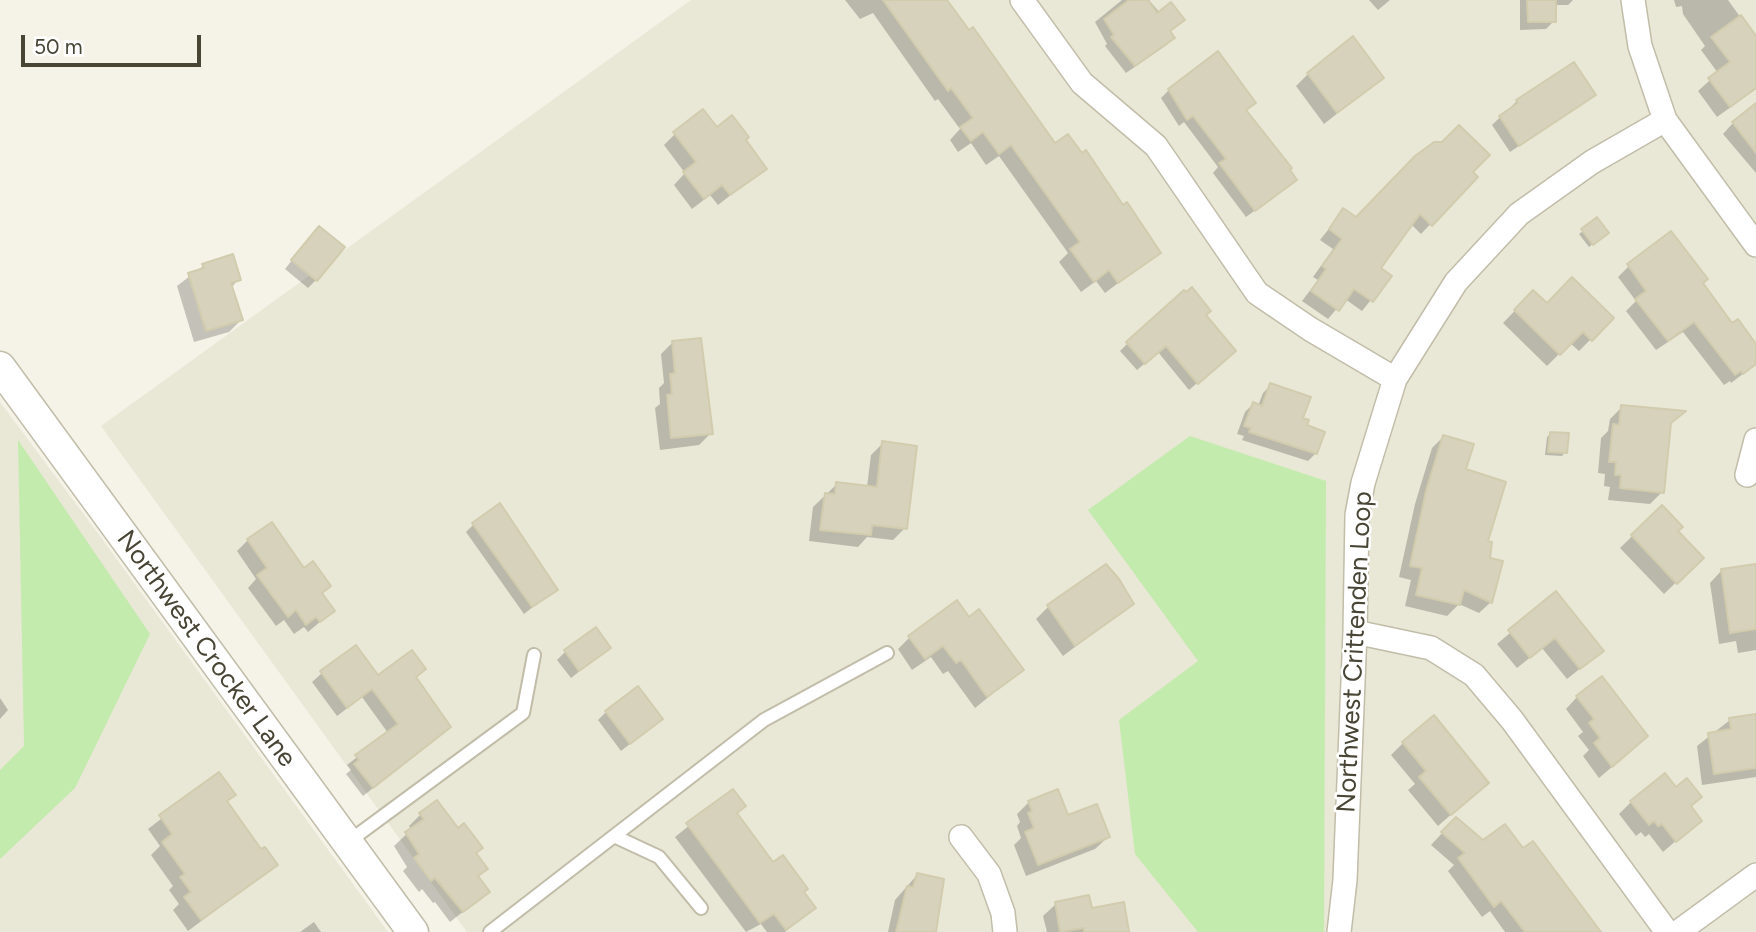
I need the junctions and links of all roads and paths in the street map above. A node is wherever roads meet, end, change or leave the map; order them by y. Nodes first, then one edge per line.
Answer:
1 (1022, 0) edge
2 (1633, 0) edge
3 (1665, 120) junction
4 (1756, 245) edge
5 (0, 367) edge
6 (1395, 379) junction
7 (1756, 440) edge
8 (1747, 475) dead end
9 (1355, 632) junction
10 (887, 653) dead end
11 (534, 654) dead end
12 (614, 836) junction
13 (961, 836) dead end
14 (347, 842) junction
15 (1756, 875) edge
16 (701, 908) dead end
17 (413, 932) edge
18 (490, 932) edge
19 (1005, 932) edge
20 (1339, 932) edge
21 (1667, 932) edge
22 (1678, 932) edge

1 - 6 street
2 - 3 street
3 - 4 street
3 - 6 street, Northwest Crittenden Loop
5 - 14 street, Northwest Crocker Lane
6 - 9 street, Northwest Crittenden Loop
7 - 8 street
9 - 20 street, Northwest Crittenden Loop
9 - 21 street
10 - 12 lane
11 - 14 lane
12 - 16 lane
12 - 18 lane
13 - 19 street
14 - 17 street, Northwest Crocker Lane
15 - 22 street

